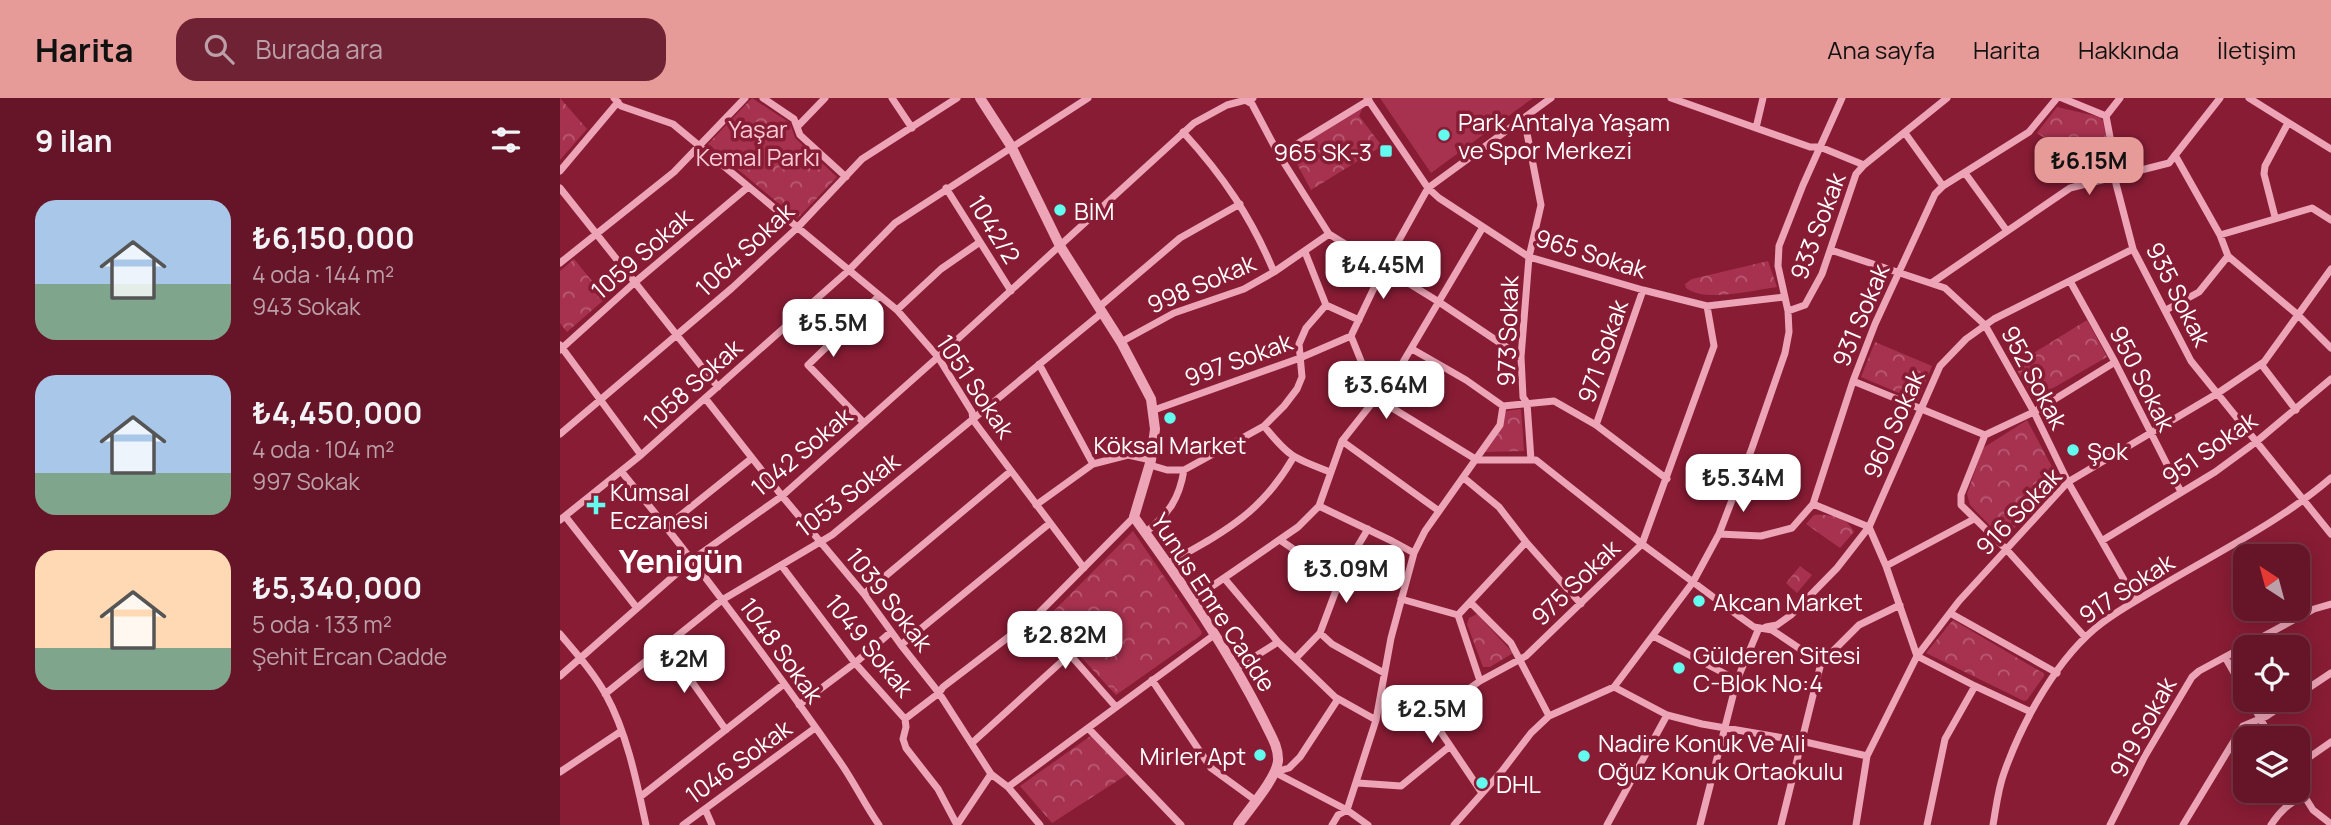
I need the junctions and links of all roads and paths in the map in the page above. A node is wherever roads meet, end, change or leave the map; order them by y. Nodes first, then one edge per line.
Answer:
1 (745, 98) edge
2 (763, 98) edge
3 (825, 98) edge
4 (892, 98) edge
5 (957, 98) edge
6 (980, 98) edge
7 (1088, 98) edge
8 (1551, 98) edge
9 (1671, 98) edge
10 (1763, 98) edge
11 (1842, 98) edge
12 (1947, 98) edge
13 (2057, 98) edge
14 (2062, 98) edge
15 (2120, 98) edge
16 (2220, 98) edge
17 (2249, 98) edge
18 (1247, 99) edge
19 (1368, 99) edge
20 (616, 100) edge
21 (2106, 116) junction
22 (1524, 118) junction
23 (2288, 123) junction
24 (797, 127) junction
25 (912, 128) junction
26 (1756, 128) junction
27 (1183, 132) junction
28 (1905, 133) junction
29 (700, 145) junction
30 (1011, 146) junction
31 (1820, 147) junction
32 (2331, 149) edge
33 (1279, 155) junction
34 (2175, 155) junction
35 (1864, 164) junction
36 (560, 171) edge
37 (1965, 173) junction
38 (2114, 176) junction
39 (846, 177) junction
40 (1943, 186) junction
41 (748, 187) junction
42 (560, 188) edge
43 (946, 188) junction
44 (1428, 188) junction
45 (1240, 204) junction
46 (2275, 217) junction
47 (2331, 220) edge
48 (1483, 227) junction
49 (797, 228) junction
50 (2007, 231) junction
51 (1329, 234) junction
52 (596, 235) junction
53 (2220, 235) junction
54 (980, 242) junction
55 (1060, 246) junction
56 (2133, 249) junction
57 (1831, 250) junction
58 (1305, 252) junction
59 (2228, 256) junction
60 (1529, 257) junction
61 (560, 263) edge
62 (1384, 267) junction
63 (2331, 269) edge
64 (848, 271) junction
65 (1274, 272) junction
66 (1899, 274) junction
67 (2070, 281) junction
68 (1933, 282) junction
69 (635, 283) junction
70 (1643, 290) junction
71 (1011, 291) junction
72 (879, 296) junction
73 (1784, 297) junction
74 (1440, 302) junction
75 (1326, 305) junction
76 (1707, 306) junction
77 (897, 310) junction
78 (1101, 310) junction
79 (2166, 310) junction
80 (1788, 311) junction
81 (2298, 315) junction
82 (1359, 320) junction
83 (1985, 325) junction
84 (678, 335) junction
85 (1351, 336) junction
86 (1121, 342) junction
87 (561, 347) edge
88 (2331, 348) edge
89 (1412, 349) junction
90 (938, 357) junction
91 (1300, 358) junction
92 (1521, 358) junction
93 (2115, 362) junction
94 (1039, 364) junction
95 (2261, 364) junction
96 (2331, 379) edge
97 (1853, 381) junction
98 (718, 387) junction
99 (2218, 393) junction
100 (705, 398) junction
101 (1378, 400) junction
102 (602, 401) junction
103 (1527, 403) junction
104 (1503, 406) junction
105 (1921, 408) junction
106 (1154, 410) junction
107 (2296, 410) junction
108 (2034, 412) junction
109 (973, 420) junction
110 (864, 423) junction
111 (1264, 425) junction
112 (1596, 425) junction
113 (560, 434) edge
114 (2150, 434) junction
115 (1985, 435) junction
116 (1342, 440) junction
117 (2256, 442) junction
118 (641, 455) junction
119 (752, 458) junction
120 (1293, 458) junction
121 (1477, 460) junction
122 (1531, 460) junction
123 (1150, 462) junction
124 (1093, 464) junction
125 (1184, 470) junction
126 (621, 471) junction
127 (1011, 471) junction
128 (1330, 472) junction
129 (1464, 478) junction
130 (2331, 478) edge
131 (1667, 479) junction
132 (2068, 482) junction
133 (2181, 492) junction
134 (782, 496) junction
135 (2304, 502) junction
136 (1813, 504) junction
137 (1036, 505) junction
138 (1319, 506) junction
139 (1439, 511) junction
140 (1134, 517) junction
141 (563, 518) edge
142 (1974, 519) junction
143 (1049, 523) junction
144 (666, 527) junction
145 (1869, 527) junction
146 (1368, 529) junction
147 (1145, 533) junction
148 (1719, 534) junction
149 (2331, 534) edge
150 (1280, 540) junction
151 (2103, 540) junction
152 (821, 541) junction
153 (1526, 542) junction
154 (1642, 544) junction
155 (2007, 550) junction
156 (1414, 553) junction
157 (693, 559) junction
158 (1167, 564) junction
159 (781, 565) junction
160 (1886, 566) junction
161 (1084, 568) junction
162 (1224, 578) junction
163 (1339, 580) junction
164 (1693, 582) junction
165 (864, 594) junction
166 (1401, 599) junction
167 (722, 600) junction
168 (1192, 600) junction
169 (2136, 601) junction
170 (1470, 602) junction
171 (1581, 604) junction
172 (2331, 604) edge
173 (1900, 605) junction
174 (637, 608) junction
175 (1950, 612) junction
176 (1458, 615) junction
177 (1036, 616) junction
178 (1759, 628) junction
179 (891, 632) junction
180 (1320, 633) junction
181 (560, 634) edge
182 (1213, 635) junction
183 (1653, 636) junction
184 (2085, 637) junction
185 (1278, 642) junction
186 (666, 645) junction
187 (901, 645) junction
188 (1069, 654) junction
189 (1917, 656) junction
190 (2225, 656) junction
191 (1296, 658) junction
192 (580, 659) junction
193 (1520, 659) junction
194 (855, 663) junction
195 (1821, 663) junction
196 (1236, 669) junction
197 (2233, 670) edge
198 (1384, 673) junction
199 (2057, 673) junction
200 (2331, 673) edge
201 (560, 676) edge
202 (1152, 680) junction
203 (1737, 680) junction
204 (1480, 681) junction
205 (784, 684) junction
206 (1975, 686) junction
207 (1614, 687) junction
208 (2310, 687) edge
209 (939, 693) junction
210 (605, 694) junction
211 (1338, 699) junction
212 (1380, 699) junction
213 (799, 705) junction
214 (1116, 707) junction
215 (2031, 712) junction
216 (2256, 712) edge
217 (2271, 712) edge
218 (1667, 715) junction
219 (1430, 716) junction
220 (1549, 716) junction
221 (905, 719) junction
222 (2260, 719) junction
223 (1376, 720) junction
224 (2264, 726) edge
225 (1724, 727) junction
226 (815, 728) junction
227 (1088, 728) junction
228 (726, 730) junction
229 (620, 732) junction
230 (1801, 741) junction
231 (2331, 742) edge
232 (972, 743) junction
233 (1450, 746) junction
234 (1867, 756) junction
235 (2310, 757) edge
236 (560, 772) edge
237 (1274, 772) junction
238 (990, 774) junction
239 (1358, 783) junction
240 (1008, 787) junction
241 (1482, 793) junction
242 (640, 797) junction
243 (1255, 800) junction
244 (2290, 803) edge
245 (2308, 803) edge
246 (705, 808) junction
247 (1348, 810) junction
248 (2331, 824) edge
249 (646, 825) edge
250 (683, 825) edge
251 (712, 825) edge
252 (879, 825) edge
253 (957, 825) edge
254 (1040, 825) edge
255 (1181, 825) edge
256 (1238, 825) edge
257 (1332, 825) edge
258 (1368, 825) edge
259 (1454, 825) edge
260 (1607, 825) edge
261 (1700, 825) edge
262 (1781, 825) edge
263 (1856, 825) edge
264 (1927, 825) edge
265 (1993, 825) edge
266 (2110, 825) edge
267 (2183, 825) edge
268 (2271, 825) edge

1 - 29 street
2 - 24 street
3 - 24 street
4 - 25 street
5 - 25 street, 1064 Sokak
6 - 30 street, Yunus Emre Cadde
7 - 30 street, 1058 Sokak
8 - 22 street
9 - 26 street
10 - 26 street
11 - 31 street
12 - 28 street, 933 Sokak
13 - 37 street, 931 Sokak
14 - 21 street
15 - 21 street
16 - 34 street
17 - 23 street
18 - 27 street, 1042 Sokak
18 - 33 street
19 - 33 street
19 - 44 street, 965 Sokak
20 - 29 street, 1051 Sokak
20 - 36 street
21 - 38 street, 935 Sokak
22 - 44 street
22 - 60 street, 973 Sokak
23 - 32 street
23 - 46 street
24 - 39 street
25 - 39 street, 1064 Sokak
26 - 31 street
27 - 45 street
27 - 55 street, 1042 Sokak
28 - 35 street, 933 Sokak
28 - 40 street
29 - 41 street, 1051 Sokak
29 - 52 street
30 - 43 street, 1058 Sokak
30 - 55 street, Yunus Emre Cadde
31 - 35 street
31 - 73 street
33 - 51 street
34 - 38 street
34 - 53 street
35 - 57 street, 933 Sokak
37 - 40 street, 931 Sokak
37 - 50 street
38 - 50 street
38 - 56 street, 935 Sokak
39 - 49 street, 1064 Sokak
40 - 66 street, 931 Sokak
41 - 49 street, 1051 Sokak
41 - 69 street, 1059 Sokak
42 - 52 street
43 - 54 street, 1042/2
43 - 64 street, 1058 Sokak
44 - 48 street, 965 Sokak
44 - 62 street
45 - 65 street
45 - 78 street, 1053 Sokak
46 - 47 street
46 - 53 street
48 - 60 street, 965 Sokak
48 - 74 street
49 - 64 street, 1051 Sokak
49 - 84 street, 1064 Sokak
50 - 68 street
51 - 58 street, 998 Sokak
51 - 62 street
52 - 61 street
52 - 69 street
53 - 59 street
54 - 71 street, 1042/2
54 - 77 street
55 - 71 street, 1042 Sokak
55 - 78 street, Yunus Emre Cadde
56 - 67 street, 960 Sokak
56 - 79 street, 935 Sokak
57 - 66 street, 952 Sokak
57 - 80 street, 933 Sokak
58 - 65 street, 998 Sokak
58 - 75 street
59 - 79 street
59 - 81 street
60 - 70 street, 965 Sokak
60 - 92 street, 973 Sokak
62 - 74 street
62 - 82 street
63 - 81 street, 916 Sokak
64 - 72 street, 1051 Sokak
64 - 98 street, 1058 Sokak
65 - 86 street, 998 Sokak
66 - 68 street, 952 Sokak
66 - 97 street, 931 Sokak
67 - 83 street, 960 Sokak
67 - 93 street, 950 Sokak
68 - 83 street, 952 Sokak
69 - 84 street
69 - 87 street, 1059 Sokak
70 - 76 street, 965 Sokak
70 - 112 street, 971 Sokak
71 - 90 street, 1042 Sokak
72 - 77 street, 1051 Sokak
72 - 110 street
73 - 76 street, 965 Sokak
73 - 80 street
74 - 89 street
74 - 92 street
75 - 82 street
75 - 91 street
76 - 131 street, 975 Sokak
77 - 90 street, 1051 Sokak
78 - 86 street, Yunus Emre Cadde
78 - 94 street, 1053 Sokak
79 - 99 street, 935 Sokak
80 - 148 street
81 - 88 street
81 - 95 street, 916 Sokak
82 - 85 street
83 - 105 street, 960 Sokak
83 - 108 street, 952 Sokak
84 - 98 street
84 - 102 street, 1064 Sokak
85 - 91 street, 997 Sokak
85 - 101 street
86 - 106 street, Yunus Emre Cadde
87 - 102 street
89 - 101 street
89 - 104 street
90 - 109 street, 1051 Sokak
90 - 110 street, 1042 Sokak
91 - 106 street, 997 Sokak
91 - 111 street
92 - 103 street, 973 Sokak
93 - 108 street
93 - 114 street, 950 Sokak
94 - 109 street, 1053 Sokak
94 - 124 street
95 - 99 street, 916 Sokak
95 - 107 street
96 - 107 street, 951 Sokak
97 - 105 street
97 - 136 street, 931 Sokak
98 - 100 street, 1058 Sokak
99 - 114 street, 916 Sokak
99 - 117 street, 935 Sokak
100 - 118 street, 1058 Sokak
100 - 119 street, 1039 Sokak
101 - 116 street
101 - 121 street
102 - 113 street, 1064 Sokak
102 - 118 street
103 - 104 street
103 - 112 street
103 - 122 street, 973 Sokak
104 - 121 street
105 - 115 street
105 - 145 street, 960 Sokak
106 - 123 street, Yunus Emre Cadde
107 - 117 street, 951 Sokak
108 - 115 street
108 - 132 street, 952 Sokak
109 - 127 street, 1051 Sokak
109 - 152 street, 1053 Sokak
110 - 134 street, 1042 Sokak
111 - 120 street
111 - 125 street
112 - 131 street
114 - 132 street, 916 Sokak
114 - 133 street, 950 Sokak
115 - 142 street
116 - 128 street
116 - 139 street
117 - 133 street, 951 Sokak
117 - 135 street, 935 Sokak
118 - 126 street, 1058 Sokak
119 - 134 street, 1039 Sokak
119 - 144 street
120 - 128 street
120 - 158 street
121 - 122 street
121 - 129 street
122 - 154 street
123 - 124 street
123 - 125 street
123 - 140 street, Yunus Emre Cadde
124 - 137 street
125 - 147 street
126 - 141 street, 1058 Sokak
126 - 144 street, 1048 Sokak
127 - 137 street, 1051 Sokak
127 - 165 street
128 - 138 street
129 - 139 street
129 - 153 street
130 - 135 street, 917 Sokak
131 - 154 street, 975 Sokak
132 - 151 street, 952 Sokak
132 - 155 street, 916 Sokak
133 - 151 street, 951 Sokak
134 - 152 street, 1039 Sokak
134 - 157 street, 1042 Sokak
135 - 149 street, 935 Sokak
135 - 169 street, 917 Sokak
136 - 145 street
136 - 148 street, 931 Sokak
137 - 143 street, 1051 Sokak
138 - 146 street
138 - 150 street
139 - 156 street
140 - 147 street, Yunus Emre Cadde
140 - 161 street
141 - 174 street
142 - 155 street
142 - 160 street
143 - 161 street, 1051 Sokak
143 - 187 street
144 - 157 street, 1048 Sokak
145 - 160 street
145 - 178 street, 960 Sokak
146 - 156 street
146 - 163 street
147 - 158 street, Yunus Emre Cadde
148 - 164 street
150 - 162 street
150 - 163 street
151 - 169 street, 952 Sokak
152 - 159 street, 1053 Sokak
152 - 165 street, 1039 Sokak
153 - 170 street
153 - 171 street
154 - 164 street
154 - 171 street, 975 Sokak
155 - 175 street, 916 Sokak
155 - 184 street
156 - 166 street
157 - 167 street, 1048 Sokak
157 - 174 street, 1042 Sokak
158 - 168 street, Yunus Emre Cadde
159 - 167 street, 1053 Sokak
159 - 194 street, 1049 Sokak
160 - 173 street
161 - 177 street
162 - 168 street
162 - 185 street
163 - 180 street
164 - 178 street
164 - 183 street
165 - 179 street, 1039 Sokak
166 - 176 street
166 - 198 street
167 - 186 street, 1053 Sokak
167 - 205 street, 1048 Sokak
168 - 182 street, Yunus Emre Cadde
169 - 184 street, 917 Sokak
170 - 176 street
170 - 193 street
171 - 193 street, 975 Sokak
172 - 190 street, 919 Sokak
173 - 189 street
173 - 195 street
174 - 192 street, 1042 Sokak
175 - 189 street, 916 Sokak
175 - 199 street
176 - 204 street
177 - 188 street
177 - 209 street
178 - 195 street
178 - 203 street
179 - 187 street, 1039 Sokak
179 - 194 street
180 - 191 street
180 - 198 street
181 - 192 street
182 - 196 street, Yunus Emre Cadde
182 - 202 street
183 - 203 street
183 - 207 street
184 - 199 street, 917 Sokak
185 - 191 street
185 - 196 street
186 - 210 street, 1053 Sokak
186 - 228 street
187 - 209 street, 1039 Sokak
188 - 214 street
188 - 232 street
189 - 206 street
189 - 234 street, 916 Sokak
190 - 197 street
190 - 266 street, 919 Sokak
191 - 211 street
192 - 201 street, 1042 Sokak
192 - 210 street
193 - 204 street, 975 Sokak
193 - 220 street
194 - 213 street
194 - 221 street, 1049 Sokak
195 - 230 street
196 - 237 street, Yunus Emre Cadde
198 - 212 street
199 - 215 street, 917 Sokak
200 - 208 street
202 - 214 street
202 - 243 street
203 - 225 street
204 - 219 street, 975 Sokak
205 - 213 street, 1048 Sokak
205 - 228 street
206 - 215 street
206 - 264 street
207 - 218 street
207 - 220 street
209 - 221 street
209 - 232 street, 1039 Sokak
210 - 229 street
211 - 223 street
211 - 237 street
212 - 219 street
212 - 223 street
213 - 226 street, 1048 Sokak
214 - 227 street
215 - 265 street, 917 Sokak
216 - 222 street
217 - 222 street
218 - 225 street
218 - 260 street
219 - 233 street
220 - 241 street
221 - 253 street, 1049 Sokak
222 - 224 street
222 - 267 street
223 - 239 street
225 - 230 street
225 - 261 street
226 - 246 street, 1046 Sokak
226 - 252 street, 1048 Sokak
227 - 240 street
227 - 255 street
228 - 242 street
229 - 236 street
229 - 242 street
230 - 234 street
230 - 262 street
231 - 235 street
232 - 238 street, 1039 Sokak
233 - 239 street
233 - 241 street
234 - 263 street, 916 Sokak
237 - 243 street
237 - 247 street
238 - 240 street, 1039 Sokak
238 - 253 street
239 - 247 street
240 - 254 street, 1039 Sokak
241 - 259 street
242 - 249 street
243 - 256 street
244 - 268 street
245 - 248 street
246 - 250 street, 1046 Sokak
246 - 251 street
247 - 257 street
247 - 258 street

